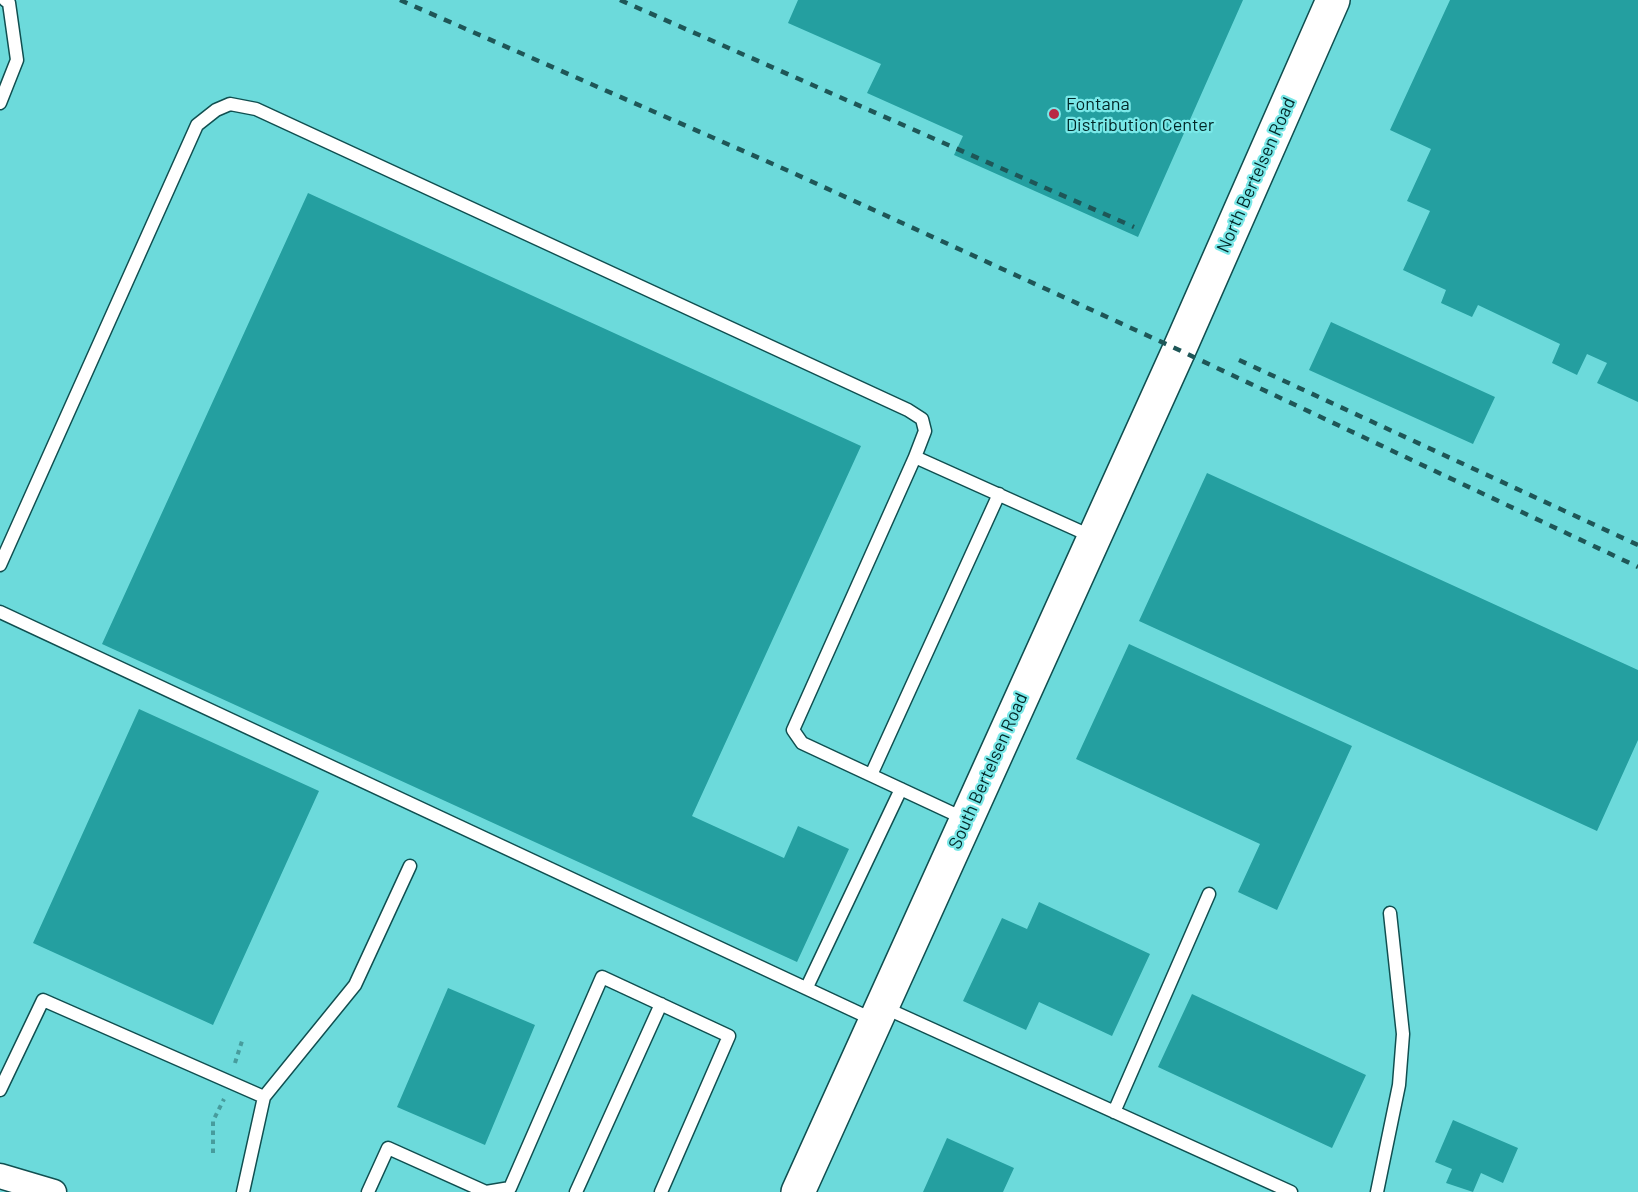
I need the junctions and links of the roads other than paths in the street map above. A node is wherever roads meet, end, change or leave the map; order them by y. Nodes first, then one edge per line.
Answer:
1 (5, 0) edge
2 (1333, 0) edge
3 (0, 104) edge
4 (1179, 350) joint
5 (915, 457) junction
6 (999, 494) junction
7 (1094, 537) junction
8 (0, 565) edge
9 (0, 612) edge
10 (872, 775) junction
11 (901, 789) junction
12 (966, 819) junction
13 (410, 866) dead end
14 (1209, 894) dead end
15 (1390, 913) dead end
16 (807, 987) junction
17 (661, 1004) junction
18 (878, 1013) junction
19 (0, 1090) edge
20 (264, 1097) junction
21 (1114, 1112) junction
22 (0, 1176) edge
23 (54, 1192) edge
24 (243, 1192) edge
25 (368, 1192) edge
26 (576, 1192) edge
27 (661, 1192) edge
28 (798, 1192) edge
29 (1291, 1192) edge
30 (1377, 1192) edge

1 - 3 lane
2 - 4 street, North Bertelsen Road
4 - 7 street, South Bertelsen Road
5 - 6 lane
5 - 8 lane
5 - 10 lane
6 - 7 lane
6 - 10 lane
7 - 12 street, South Bertelsen Road
9 - 16 lane
10 - 11 lane
11 - 12 lane
11 - 16 lane
12 - 18 street, South Bertelsen Road
13 - 20 lane
14 - 21 lane
15 - 30 lane
16 - 18 lane
17 - 25 lane
17 - 26 lane
17 - 27 lane
18 - 21 lane
18 - 28 street, South Bertelsen Road
19 - 20 lane
20 - 24 lane
21 - 29 lane
22 - 23 street

